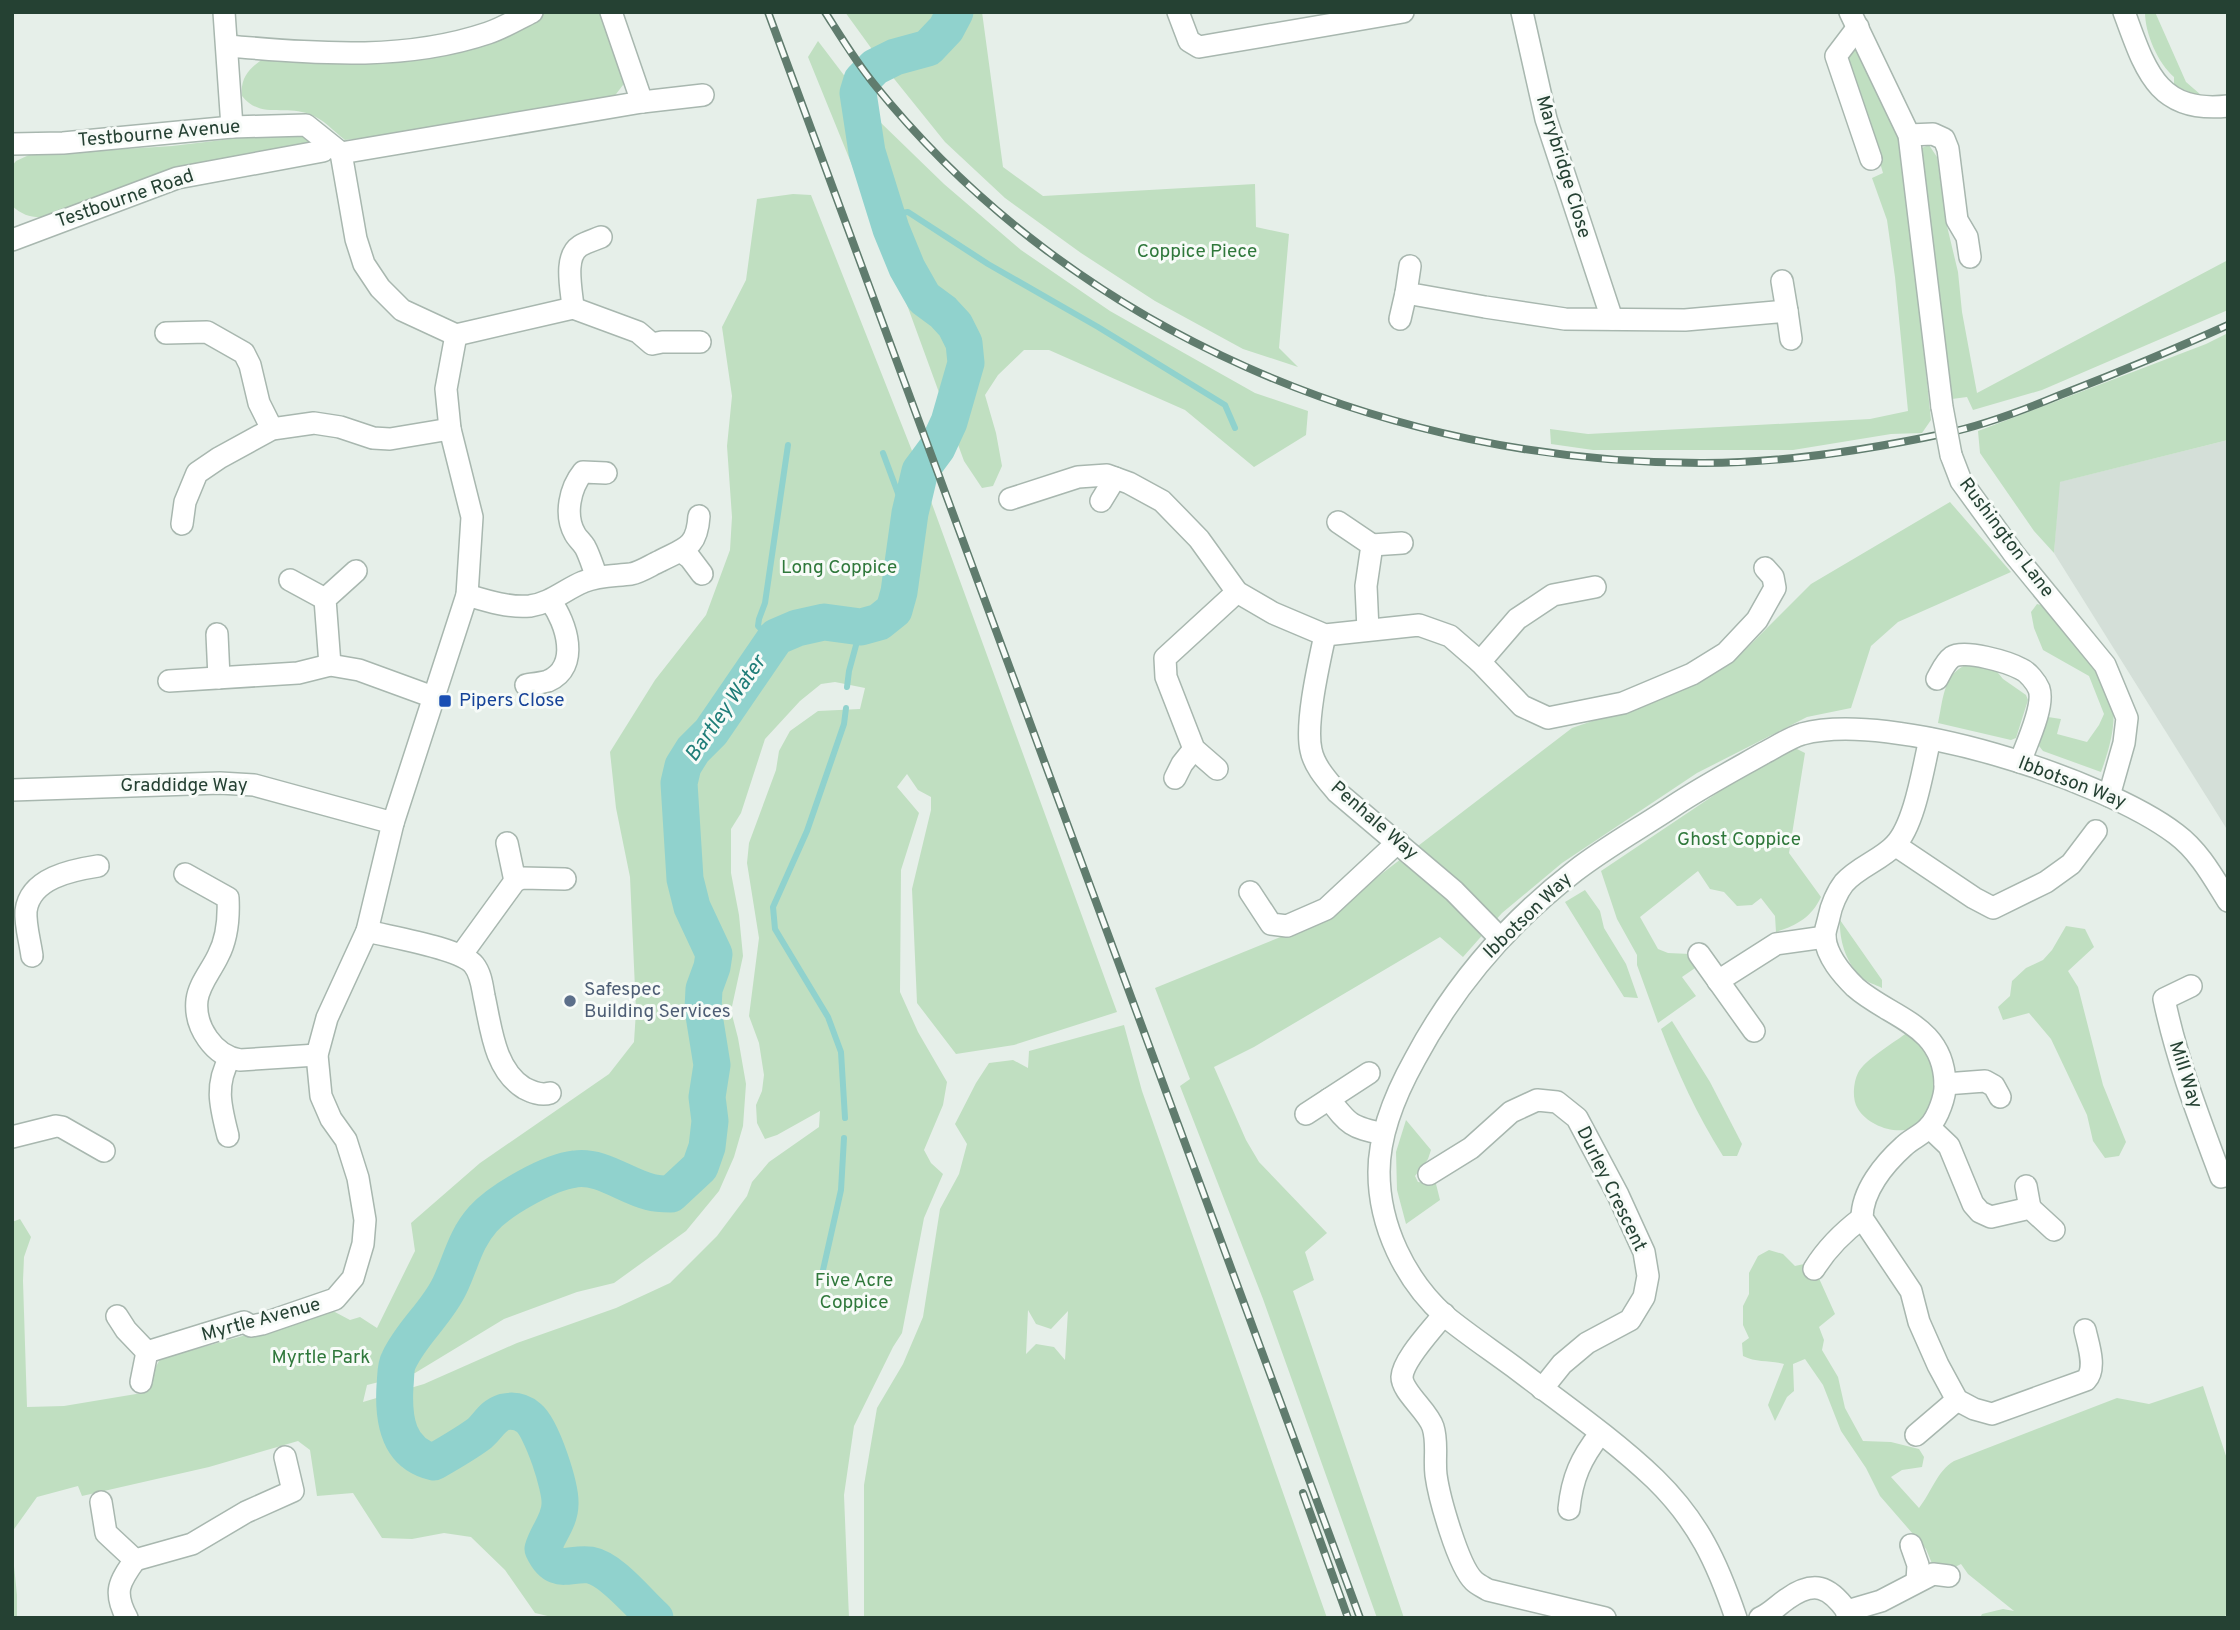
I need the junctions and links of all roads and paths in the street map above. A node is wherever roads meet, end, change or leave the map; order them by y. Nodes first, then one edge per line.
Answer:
1 (224, 12) edge
2 (532, 12) edge
3 (611, 12) edge
4 (1178, 12) edge
5 (1404, 12) edge
6 (1522, 12) edge
7 (2124, 12) edge
8 (1854, 20) edge
9 (227, 46) junction
10 (704, 94) dead end
11 (642, 102) junction
12 (2228, 106) edge
13 (232, 127) junction
14 (1909, 135) junction
15 (12, 144) edge
16 (332, 152) junction
17 (1871, 159) dead end
18 (601, 237) dead end
19 (12, 240) edge
20 (1970, 257) dead end
21 (1410, 266) dead end
22 (1782, 281) dead end
23 (1406, 293) junction
24 (573, 307) junction
25 (1787, 312) junction
26 (1400, 319) dead end
27 (1612, 319) junction
28 (166, 333) dead end
29 (456, 335) junction
30 (1791, 339) dead end
31 (700, 342) dead end
32 (272, 429) junction
33 (450, 429) junction
34 (606, 473) dead end
35 (1115, 478) junction
36 (1010, 499) dead end
37 (1101, 500) dead end
38 (698, 516) dead end
39 (1338, 522) dead end
40 (182, 524) dead end
41 (1402, 543) dead end
42 (1372, 545) junction
43 (682, 552) junction
44 (1765, 568) dead end
45 (356, 571) dead end
46 (702, 574) dead end
47 (597, 577) junction
48 (290, 580) dead end
49 (1595, 587) dead end
50 (1237, 592) junction
51 (467, 595) junction
52 (325, 599) junction
53 (551, 602) junction
54 (1368, 630) junction
55 (217, 634) dead end
56 (1325, 635) junction
57 (1480, 662) junction
58 (330, 665) junction
59 (219, 678) junction
60 (1937, 679) dead end
61 (169, 681) dead end
62 (526, 685) dead end
63 (433, 697) junction
64 (1930, 740) junction
65 (1194, 749) junction
66 (2020, 762) junction
67 (1217, 769) dead end
68 (1175, 778) dead end
69 (12, 790) edge
70 (2109, 796) junction
71 (393, 823) junction
72 (2096, 831) dead end
73 (1398, 842) junction
74 (507, 843) dead end
75 (1895, 845) junction
76 (98, 866) dead end
77 (185, 874) dead end
78 (565, 879) dead end
79 (515, 881) junction
80 (1250, 892) dead end
81 (2228, 901) edge
82 (19, 912) edge
83 (367, 930) junction
84 (1825, 937) junction
85 (1500, 938) junction
86 (461, 954) junction
87 (1699, 954) dead end
88 (32, 956) dead end
89 (1718, 981) junction
90 (2191, 986) dead end
91 (1754, 1031) dead end
92 (317, 1055) junction
93 (230, 1058) junction
94 (1369, 1073) dead end
95 (1945, 1084) junction
96 (550, 1093) dead end
97 (2000, 1097) dead end
98 (1329, 1099) junction
99 (1306, 1114) dead end
100 (1929, 1127) junction
101 (1383, 1134) junction
102 (12, 1136) edge
103 (228, 1136) dead end
104 (104, 1151) dead end
105 (1429, 1174) dead end
106 (2226, 1181) edge
107 (2025, 1186) dead end
108 (2030, 1208) junction
109 (1863, 1218) junction
110 (2054, 1230) dead end
111 (1814, 1269) dead end
112 (1444, 1314) junction
113 (117, 1316) dead end
114 (2085, 1329) dead end
115 (147, 1352) junction
116 (141, 1382) dead end
117 (1542, 1389) junction
118 (1957, 1400) junction
119 (1600, 1434) junction
120 (1916, 1435) dead end
121 (285, 1457) dead end
122 (101, 1502) dead end
123 (1569, 1509) dead end
124 (1911, 1545) dead end
125 (135, 1560) junction
126 (1948, 1576) dead end
127 (1917, 1581) junction
128 (1847, 1614) edge
129 (127, 1618) edge
130 (1605, 1618) edge
131 (1736, 1618) edge
132 (1760, 1618) edge

1 - 9 street
2 - 9 street
3 - 11 street
4 - 5 street
6 - 27 street, Marybridge Close
7 - 12 street
8 - 14 street, Rushington Lane
8 - 17 street, Rushington Lane
9 - 13 street
10 - 11 street, Testbourne Road
11 - 16 street, Testbourne Road
13 - 15 street, Testbourne Avenue
13 - 16 street, Testbourne Avenue
14 - 20 street
14 - 70 street, Rushington Lane, bridge
16 - 19 street, Testbourne Road
16 - 29 street
18 - 24 street
21 - 23 street
22 - 25 street
23 - 26 street
23 - 27 street
24 - 29 street
24 - 31 street
25 - 27 street
25 - 30 street
28 - 32 street
29 - 33 street, Myrtle Avenue
32 - 33 street
32 - 40 street
33 - 51 street, Myrtle Avenue
34 - 47 street
35 - 36 street
35 - 37 street
35 - 50 street
38 - 43 street
39 - 42 street
41 - 42 street
42 - 54 street
43 - 46 street
43 - 47 street
44 - 57 street
45 - 52 street
47 - 53 street
48 - 52 street
49 - 57 street
50 - 56 street
50 - 65 street
51 - 53 street
51 - 63 street, Myrtle Avenue
52 - 58 street
53 - 62 street
54 - 56 street
54 - 57 street
55 - 59 street
56 - 73 street, Penhale Way
58 - 59 street
58 - 63 street
59 - 61 street
60 - 66 street
63 - 71 street, Myrtle Avenue
64 - 66 street, Ibbotson Way
64 - 75 street
64 - 85 street, Ibbotson Way
65 - 67 street
65 - 68 street
66 - 70 street, Ibbotson Way
69 - 71 street, Graddidge Way
70 - 81 street, Ibbotson Way
71 - 83 street, Myrtle Avenue
72 - 75 street
73 - 80 street
73 - 85 street, Penhale Way
74 - 79 street
75 - 84 street
76 - 82 street
77 - 93 street
78 - 79 street
79 - 86 street
82 - 88 street
83 - 86 street
83 - 92 street, Myrtle Avenue
84 - 89 street
84 - 95 street
85 - 101 street, Ibbotson Way
86 - 96 street
87 - 89 street
89 - 91 street
90 - 106 street, Mill Way
92 - 93 street
92 - 115 street, Myrtle Avenue
93 - 103 street
94 - 98 street
95 - 97 street
95 - 100 street
98 - 99 street
98 - 101 street
100 - 108 street
100 - 109 street
101 - 112 street, Ibbotson Way
102 - 104 street
105 - 117 street, Durley Crescent
107 - 108 street
108 - 110 street
109 - 111 street
109 - 118 street
112 - 117 street, Ibbotson Way
112 - 130 street
113 - 115 street
114 - 118 street
115 - 116 street
117 - 119 street, Ibbotson Way
118 - 120 street
119 - 123 street
119 - 131 street, Ibbotson Way
121 - 125 street
122 - 125 street
124 - 127 street
125 - 129 street
126 - 127 street
127 - 128 street
128 - 132 street

